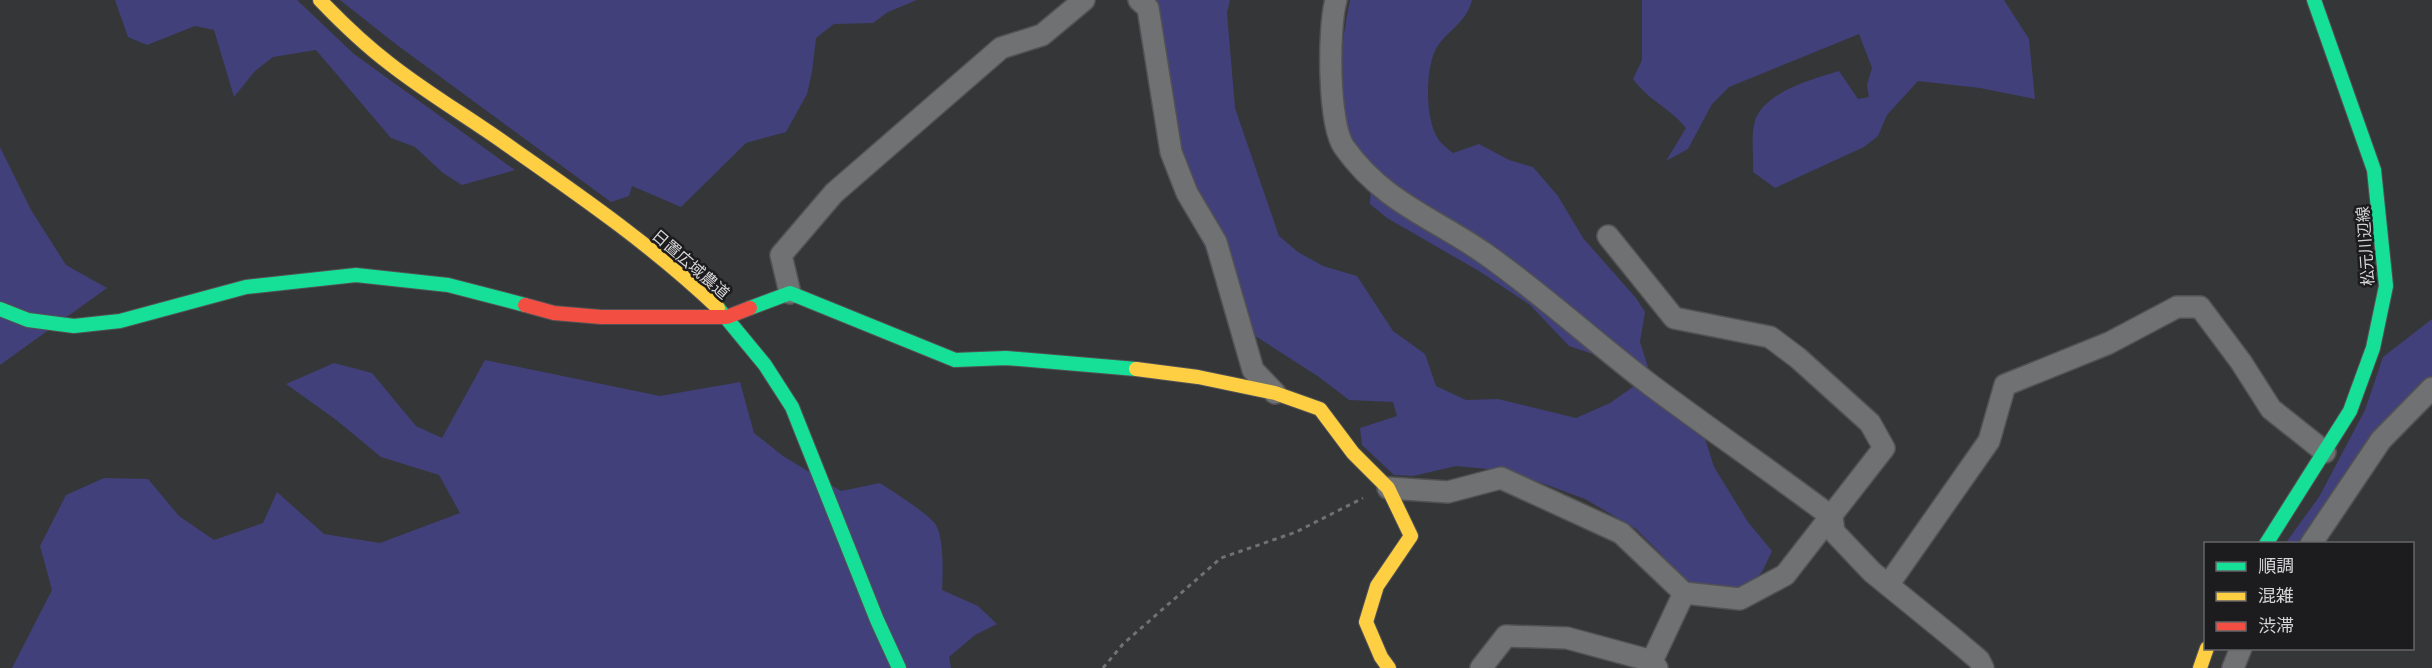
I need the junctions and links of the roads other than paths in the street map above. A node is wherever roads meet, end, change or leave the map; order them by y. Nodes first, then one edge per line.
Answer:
1 (320, 0) edge
2 (1084, 0) edge
3 (1336, 0) edge
4 (2314, 0) edge
5 (1146, 3) edge
6 (1608, 236) dead end
7 (790, 292) junction
8 (0, 309) edge
9 (727, 317) junction
10 (2432, 388) edge
11 (1275, 393) junction
12 (2325, 452) junction
13 (1388, 488) junction
14 (1832, 517) junction
15 (2267, 542) edge
16 (2312, 542) edge
17 (1888, 585) junction
18 (1684, 593) junction
19 (2206, 650) edge
20 (2240, 650) edge
21 (1654, 664) edge
22 (899, 668) edge
23 (1389, 668) edge
24 (1481, 668) edge
25 (1983, 668) edge
26 (2200, 668) edge
27 (2233, 668) edge

1 - 9 street, 日置広域農道
2 - 7 street
3 - 14 street
4 - 12 street, 松元川辺線
5 - 11 street
6 - 14 street
7 - 9 street
7 - 11 street
8 - 9 street
9 - 22 street, 日置広域農道
10 - 16 street
11 - 13 street
12 - 15 street, 松元川辺線
12 - 17 street
13 - 18 street
13 - 23 street
14 - 17 street
14 - 18 street
17 - 25 street
18 - 21 street
19 - 26 street
20 - 27 street
21 - 24 street

